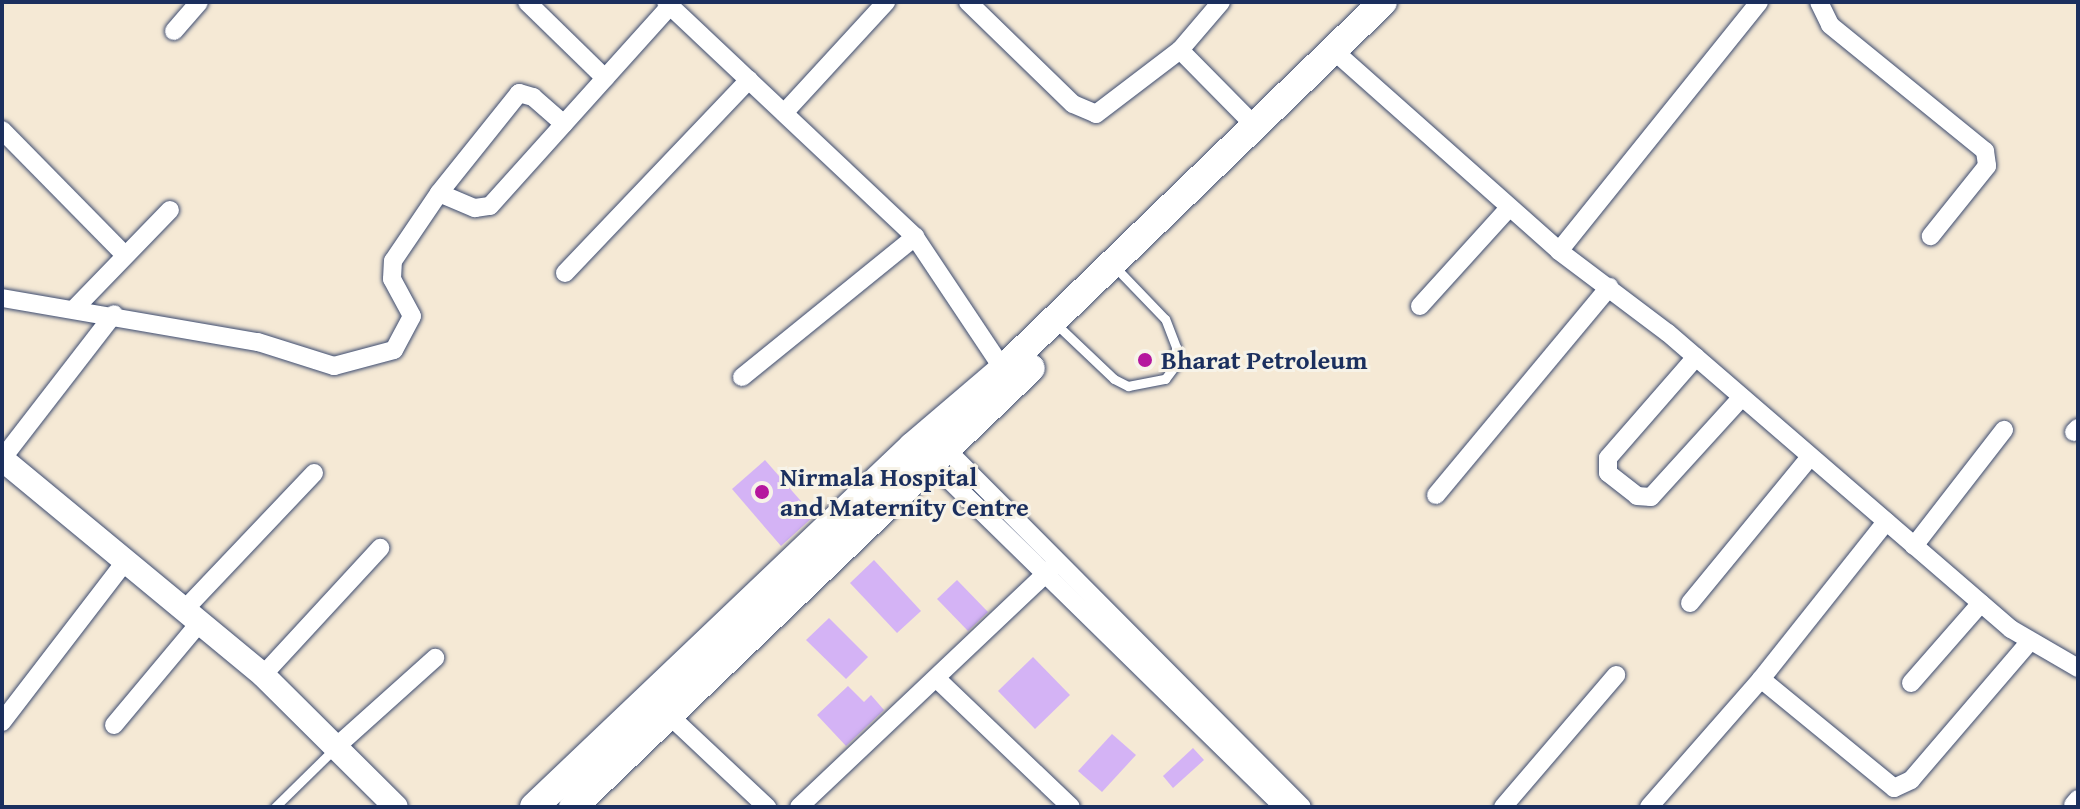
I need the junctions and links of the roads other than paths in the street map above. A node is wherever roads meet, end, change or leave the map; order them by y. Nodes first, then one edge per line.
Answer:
1 (199, 2) edge
2 (527, 2) edge
3 (886, 2) edge
4 (968, 2) edge
5 (1383, 2) edge
6 (1407, 2) edge
7 (1759, 2) edge
8 (1819, 2) edge
9 (668, 4) edge
10 (1214, 5) edge
11 (174, 31) dead end
12 (1180, 50) junction
13 (1340, 56) junction
14 (605, 78) junction
15 (749, 80) junction
16 (784, 113) junction
17 (564, 124) junction
18 (1254, 125) junction
19 (2, 130) edge
20 (439, 193) junction
21 (1509, 208) junction
22 (170, 210) dead end
23 (1931, 236) dead end
24 (915, 237) junction
25 (1559, 251) junction
26 (125, 255) junction
27 (1119, 270) junction
28 (565, 273) dead end
29 (1609, 287) junction
30 (2, 298) edge
31 (1420, 306) dead end
32 (76, 307) junction
33 (114, 314) junction
34 (1060, 328) junction
35 (1696, 357) junction
36 (1003, 369) junction
37 (742, 377) dead end
38 (1741, 398) junction
39 (2004, 430) dead end
40 (938, 455) junction
41 (1809, 458) junction
42 (2, 459) edge
43 (314, 473) dead end
44 (1436, 495) dead end
45 (1886, 522) junction
46 (1914, 546) junction
47 (380, 548) dead end
48 (127, 559) junction
49 (1052, 568) junction
50 (1690, 603) dead end
51 (1981, 603) junction
52 (194, 614) junction
53 (2030, 641) junction
54 (435, 658) dead end
55 (2078, 668) edge
56 (263, 675) junction
57 (1616, 675) dead end
58 (937, 679) junction
59 (1761, 679) junction
60 (1911, 683) dead end
61 (671, 717) junction
62 (2, 722) edge
63 (114, 725) dead end
64 (337, 746) junction
65 (275, 807) edge
66 (396, 807) edge
67 (534, 807) edge
68 (573, 807) edge
69 (767, 807) edge
70 (799, 807) edge
71 (1071, 807) edge
72 (1283, 807) edge
73 (1302, 807) edge
74 (1503, 807) edge
75 (1649, 807) edge

1 - 11 street
2 - 14 street
3 - 16 street
4 - 12 street
5 - 13 main road
6 - 13 main road
7 - 25 street
8 - 23 street
9 - 14 street
9 - 15 street
10 - 12 street
12 - 18 street
13 - 18 main road
13 - 21 street
13 - 27 main road
14 - 17 street
15 - 16 street
15 - 28 street
16 - 24 street
17 - 20 street
17 - 20 street
18 - 27 main road
19 - 26 street
20 - 33 street
21 - 25 street
21 - 31 street
22 - 26 street
24 - 36 street
24 - 37 street
25 - 29 street
26 - 32 street
27 - 34 main road
27 - 34 lane
29 - 35 street
29 - 44 street
30 - 32 street
32 - 33 street
33 - 42 street
34 - 36 main road
34 - 40 main road
35 - 38 street
35 - 38 street
36 - 67 main road
38 - 41 street
39 - 46 street
40 - 49 street
40 - 61 main road
41 - 45 street
41 - 50 street
42 - 48 main road
43 - 52 street
45 - 46 street
45 - 59 street
46 - 51 street
47 - 56 street
48 - 52 main road
48 - 62 street
49 - 58 street
49 - 72 street
49 - 73 street
51 - 53 street
51 - 60 street
52 - 56 main road
52 - 63 street
53 - 55 street
53 - 59 street
54 - 64 street
56 - 64 main road
57 - 74 street
58 - 70 street
58 - 71 street
59 - 75 street
61 - 68 main road
61 - 69 street
64 - 65 lane
64 - 66 main road

